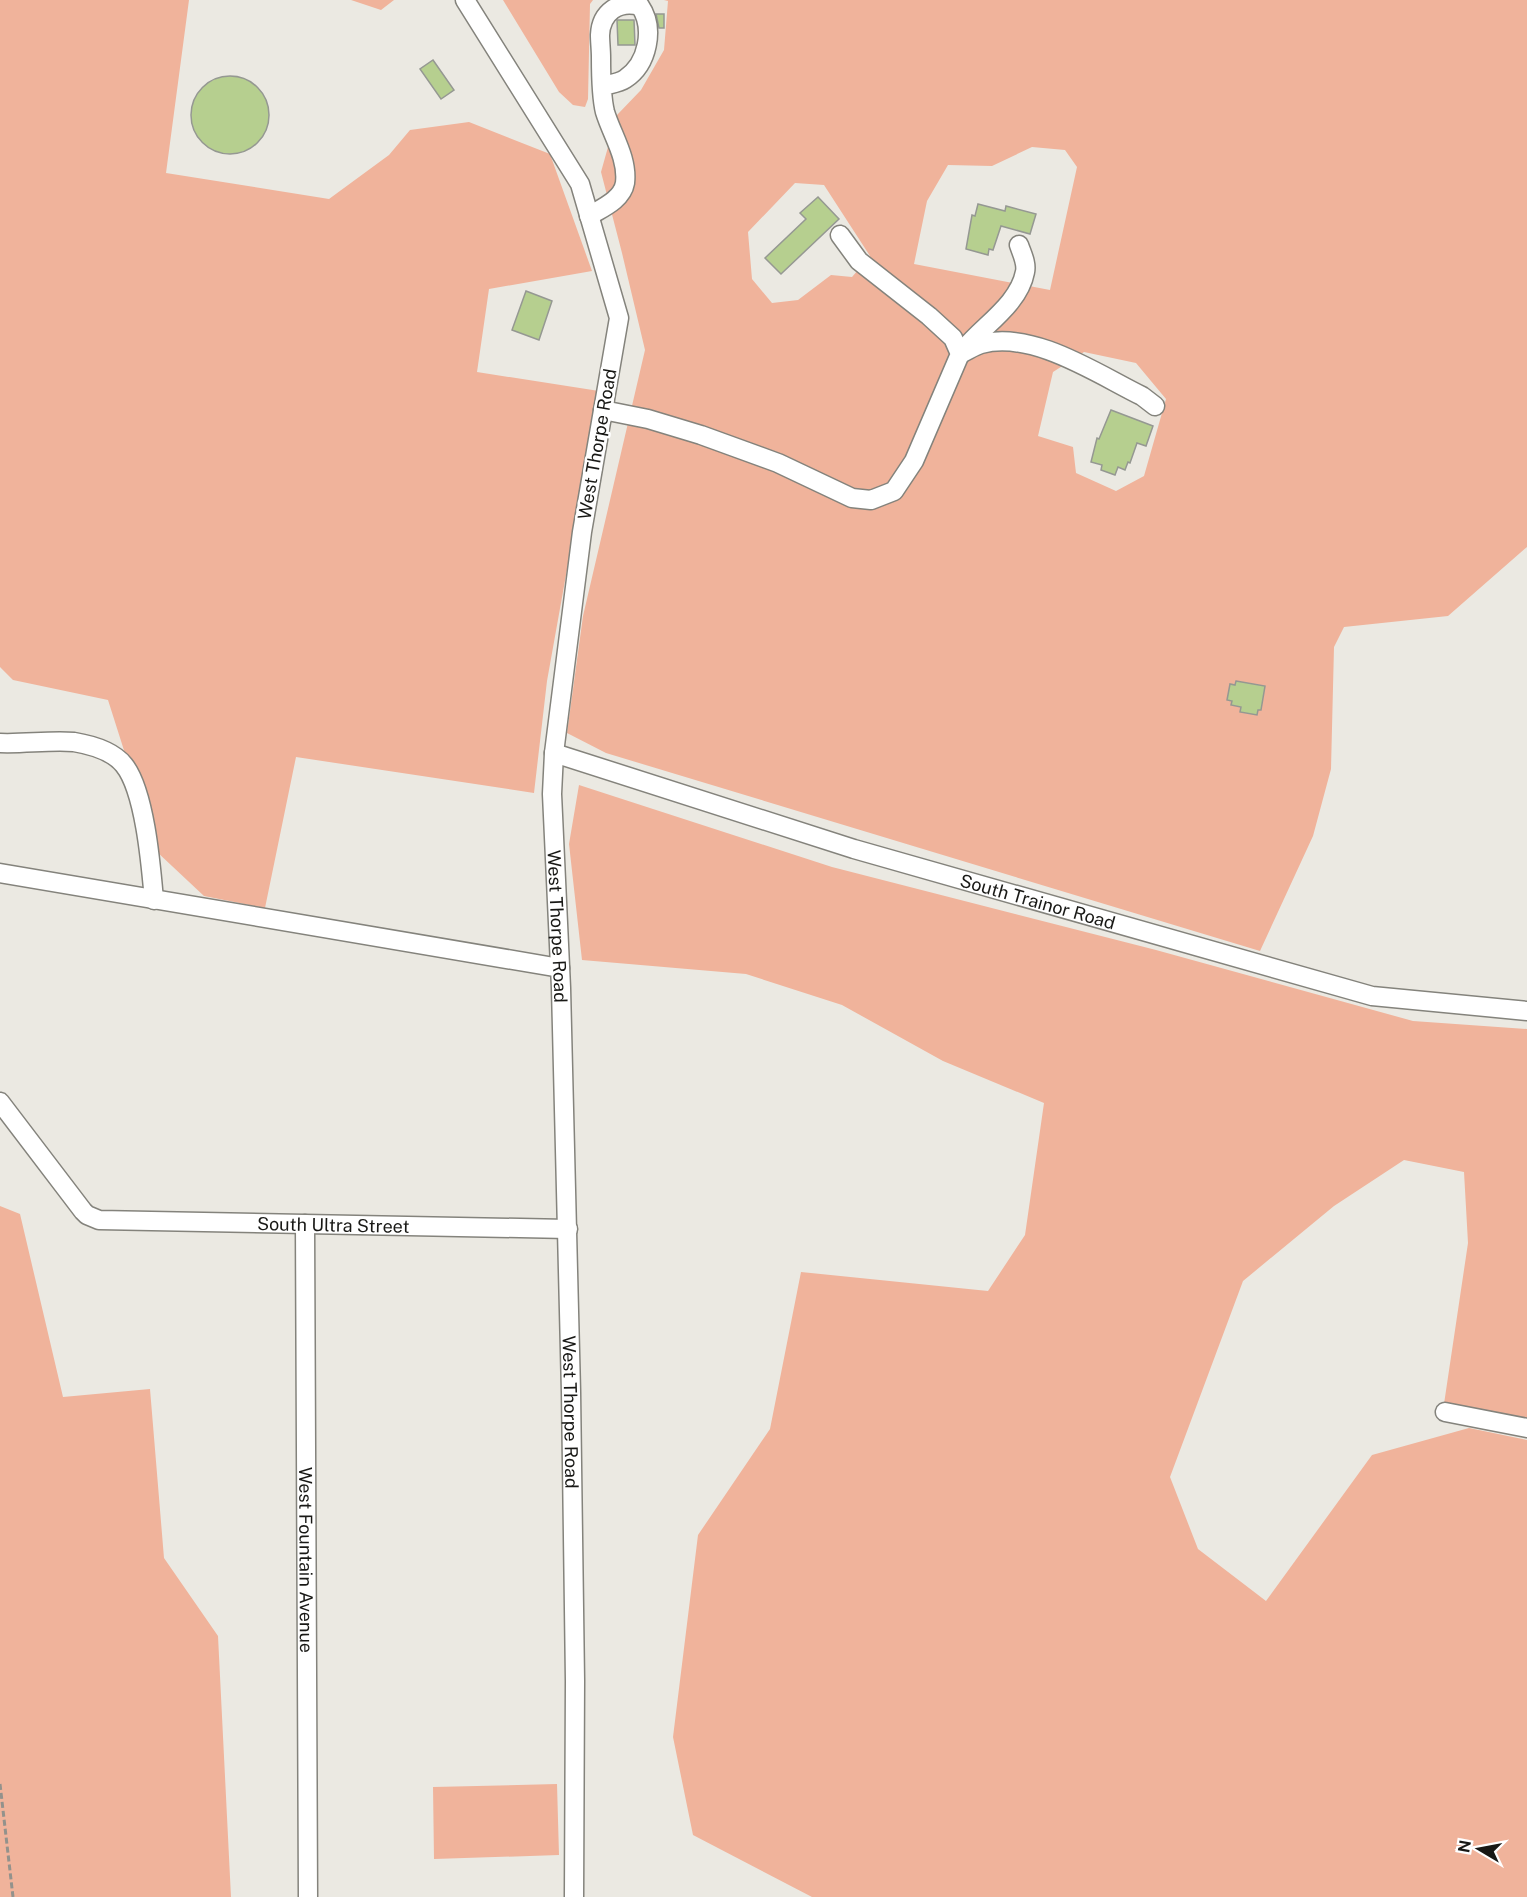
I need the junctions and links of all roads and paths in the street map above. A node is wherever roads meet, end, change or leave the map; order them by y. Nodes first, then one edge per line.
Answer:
1 (465, 0) edge
2 (603, 86) dead end
3 (589, 216) junction
4 (840, 235) dead end
5 (1019, 245) dead end
6 (960, 354) junction
7 (1155, 406) dead end
8 (603, 410) junction
9 (0, 743) edge
10 (554, 753) junction
11 (0, 873) edge
12 (154, 900) junction
13 (560, 968) junction
14 (1527, 1011) edge
15 (0, 1102) edge
16 (305, 1224) junction
17 (568, 1229) junction
18 (1445, 1412) dead end
19 (1527, 1428) edge
20 (0, 1784) edge
21 (12, 1897) edge
22 (308, 1897) edge
23 (574, 1897) edge

1 - 3 street, West Thorpe Road
2 - 3 street
3 - 8 street, West Thorpe Road
4 - 6 street
5 - 6 street
6 - 7 street
6 - 8 street
8 - 10 street, West Thorpe Road
9 - 12 street
10 - 13 street, West Thorpe Road
10 - 14 street, South Trainor Road
11 - 12 street
12 - 13 street
13 - 17 street, West Thorpe Road
15 - 16 street, South Ultra Street
16 - 17 street, South Ultra Street
16 - 22 street, West Fountain Avenue
17 - 23 street, West Thorpe Road
18 - 19 street
20 - 21 path

